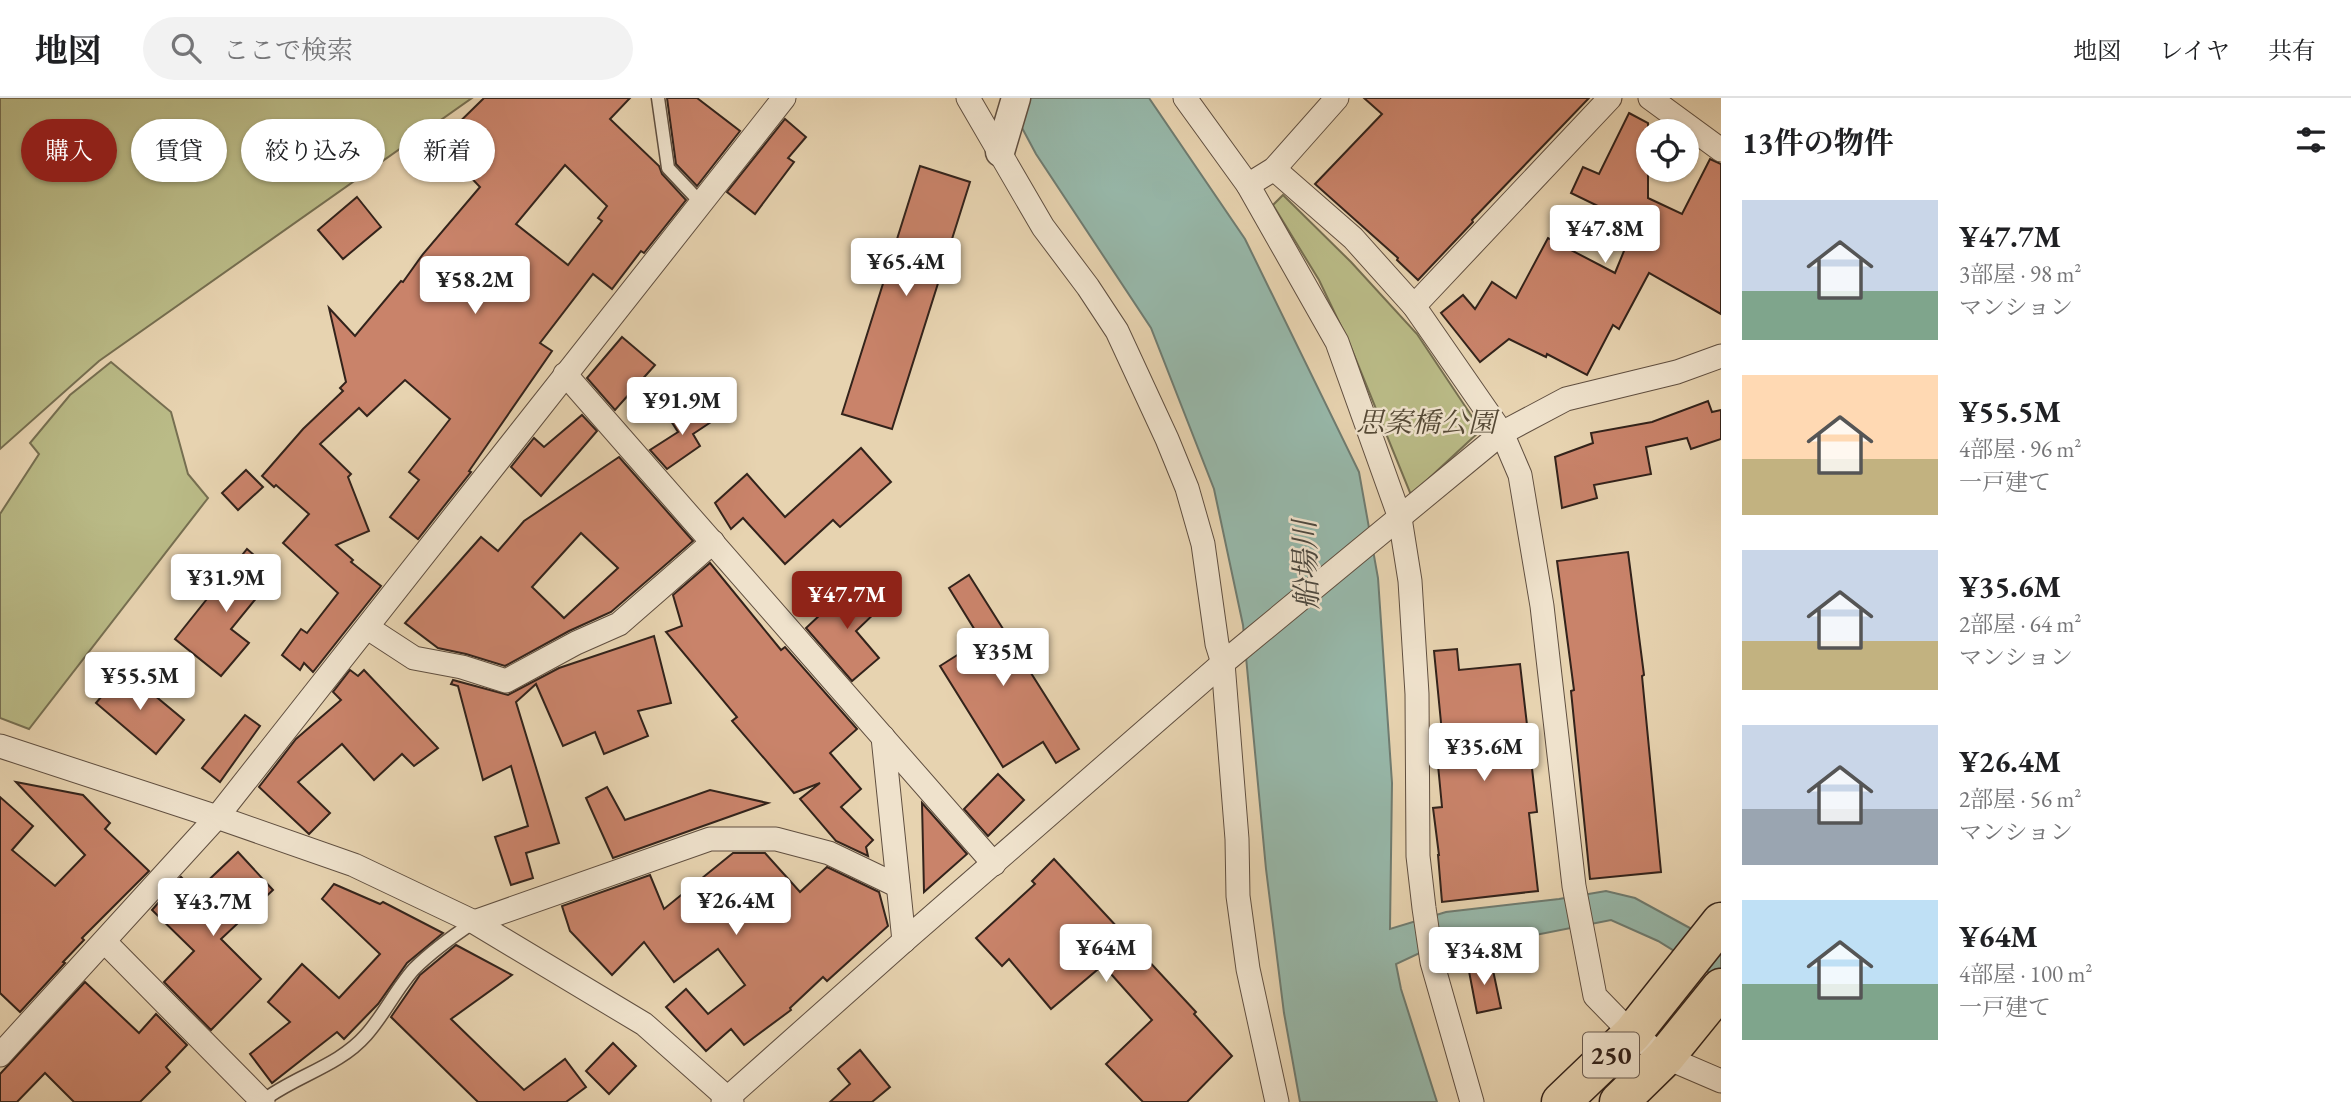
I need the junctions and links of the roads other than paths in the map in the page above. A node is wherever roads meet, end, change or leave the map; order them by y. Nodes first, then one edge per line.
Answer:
1 (658, 98) edge
2 (784, 98) edge
3 (968, 98) edge
4 (1016, 98) edge
5 (1185, 98) edge
6 (1337, 98) edge
7 (1610, 98) edge
8 (1650, 98) edge
9 (1721, 150) edge
10 (1000, 152) junction
11 (1274, 169) junction
12 (1248, 186) junction
13 (701, 202) junction
14 (1414, 306) junction
15 (1721, 356) edge
16 (565, 374) junction
17 (1502, 433) junction
18 (1400, 518) junction
19 (713, 542) junction
20 (368, 628) junction
21 (1223, 663) junction
22 (883, 737) junction
23 (0, 746) edge
24 (217, 817) junction
25 (994, 864) junction
26 (898, 886) junction
27 (474, 922) junction
28 (1721, 922) edge
29 (904, 941) junction
30 (106, 942) junction
31 (1721, 989) edge
32 (1632, 1034) junction
33 (0, 1055) edge
34 (1665, 1057) junction
35 (1721, 1081) edge
36 (728, 1101) edge
37 (262, 1102) edge
38 (1278, 1102) edge
39 (1472, 1102) edge
40 (1562, 1102) edge
41 (1619, 1102) edge

1 - 13 lane
2 - 13 street
3 - 10 street
4 - 10 street
5 - 12 street
6 - 11 street
7 - 14 street
8 - 9 street
10 - 21 street
11 - 12 street
11 - 14 street
12 - 18 street
13 - 16 street
14 - 17 street
15 - 17 street
16 - 19 street
16 - 20 street
17 - 18 street
17 - 32 street
18 - 21 street
18 - 39 street
19 - 20 street
19 - 22 street
20 - 24 street
21 - 25 street
21 - 38 street
22 - 25 street
22 - 26 street
23 - 24 street
24 - 27 street
24 - 30 street
25 - 29 street
26 - 27 street
26 - 29 street
27 - 36 street
27 - 37 lane
28 - 32 highway, 250
29 - 36 street
30 - 33 street
30 - 37 street
31 - 34 highway, 250
32 - 34 street
32 - 40 highway, 250
34 - 35 street
34 - 41 highway, 250

